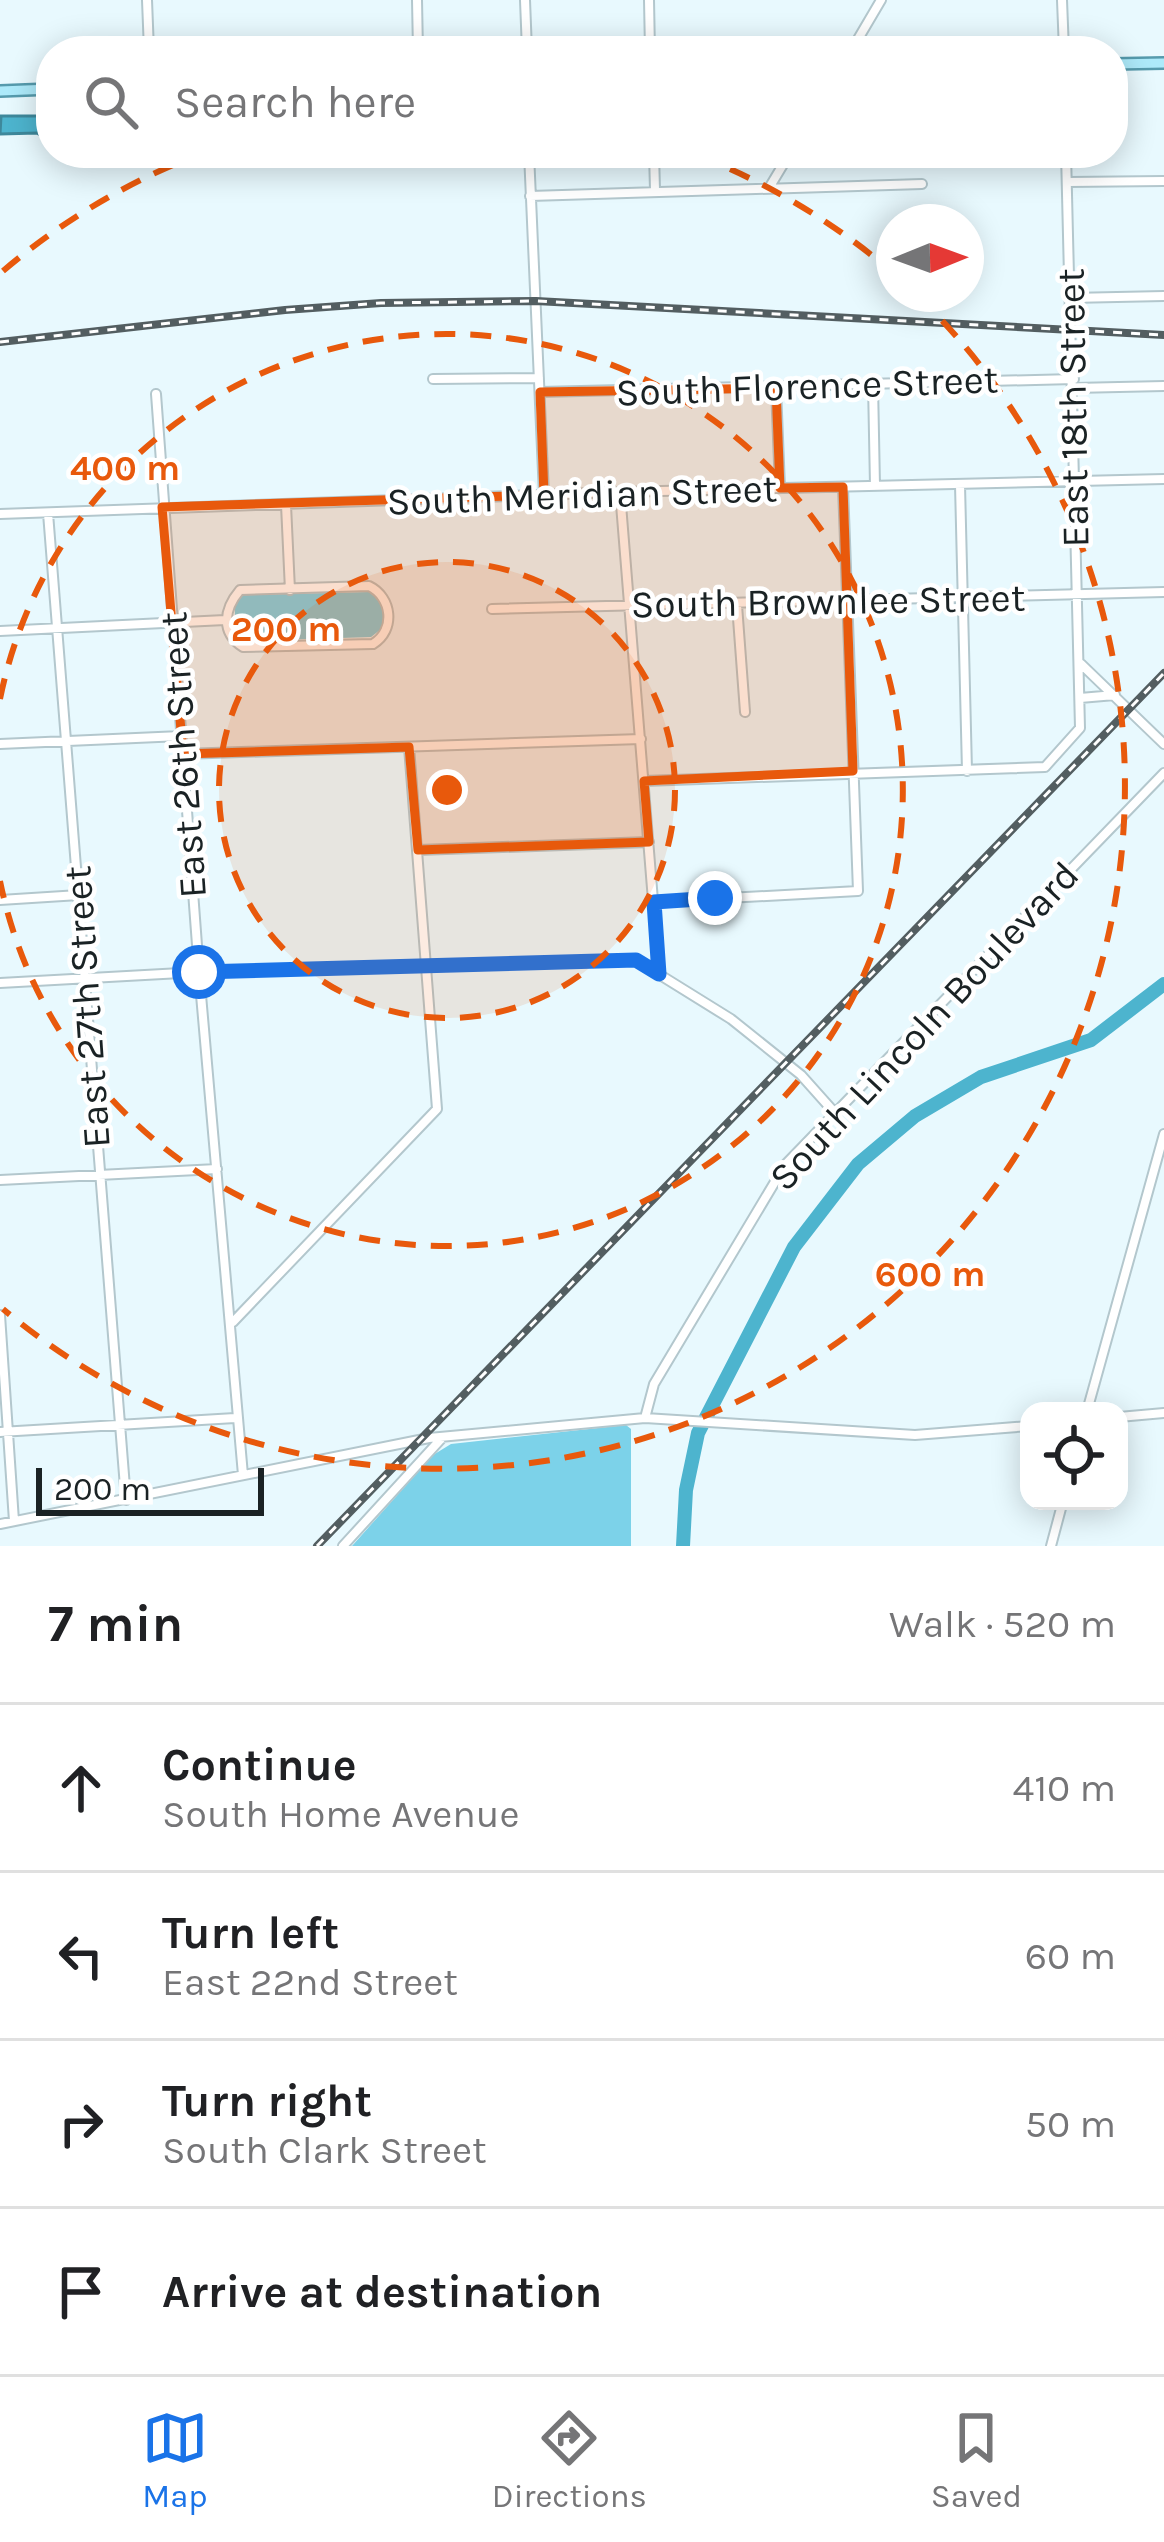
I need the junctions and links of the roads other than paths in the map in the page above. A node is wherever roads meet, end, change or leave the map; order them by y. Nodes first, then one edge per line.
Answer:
1 (148, 0) edge
2 (417, 0) edge
3 (525, 0) edge
4 (649, 0) edge
5 (881, 0) edge
6 (1063, 0) edge
7 (149, 36) edge
8 (418, 36) edge
9 (526, 36) edge
10 (650, 36) edge
11 (860, 36) edge
12 (1064, 36) edge
13 (1164, 63) edge
14 (1128, 64) edge
15 (36, 89) edge
16 (0, 92) edge
17 (529, 168) edge
18 (654, 168) edge
19 (781, 168) edge
20 (1067, 168) edge
21 (1164, 181) edge
22 (1067, 182) junction
23 (922, 184) dead end
24 (769, 188) junction
25 (655, 190) junction
26 (530, 196) junction
27 (1164, 296) edge
28 (1070, 298) junction
29 (539, 378) junction
30 (433, 380) dead end
31 (873, 383) junction
32 (1074, 383) junction
33 (1164, 386) edge
34 (776, 388) junction
35 (540, 392) junction
36 (155, 394) dead end
37 (1164, 479) edge
38 (1075, 480) junction
39 (960, 485) junction
40 (875, 486) junction
41 (780, 488) junction
42 (843, 488) junction
43 (620, 492) junction
44 (544, 495) junction
45 (286, 505) junction
46 (161, 507) junction
47 (48, 513) junction
48 (0, 514) edge
49 (290, 590) junction
50 (1164, 592) edge
51 (1078, 595) junction
52 (964, 598) junction
53 (845, 601) junction
54 (737, 605) junction
55 (630, 606) junction
56 (492, 609) dead end
57 (225, 620) junction
58 (173, 622) junction
59 (58, 630) junction
60 (0, 631) edge
61 (1079, 663) junction
62 (1116, 695) junction
63 (1080, 698) junction
64 (745, 712) dead end
65 (181, 736) junction
66 (641, 739) junction
67 (66, 740) junction
68 (0, 744) edge
69 (1164, 744) edge
70 (410, 747) junction
71 (183, 754) junction
72 (854, 771) junction
73 (967, 771) junction
74 (1164, 773) edge
75 (644, 781) junction
76 (649, 842) junction
77 (418, 850) junction
78 (80, 895) junction
79 (0, 900) edge
80 (654, 902) junction
81 (428, 968) junction
82 (199, 972) junction
83 (659, 974) junction
84 (85, 980) junction
85 (0, 983) edge
86 (835, 1112) junction
87 (1164, 1134) edge
88 (217, 1169) junction
89 (100, 1177) junction
90 (0, 1180) edge
91 (0, 1315) edge
92 (231, 1324) junction
93 (1090, 1402) edge
94 (1164, 1413) edge
95 (1128, 1416) edge
96 (235, 1418) junction
97 (645, 1418) junction
98 (120, 1427) junction
99 (1020, 1427) edge
100 (4, 1432) edge
101 (442, 1438) junction
102 (243, 1475) junction
103 (126, 1500) junction
104 (1061, 1510) edge
105 (14, 1521) junction
106 (0, 1524) edge
107 (343, 1546) edge
108 (1051, 1546) edge

1 - 7 street
2 - 8 street
3 - 9 street
4 - 10 street
5 - 11 street
6 - 12 street
13 - 14 main road
15 - 16 main road
17 - 26 street
18 - 25 street
19 - 24 street
20 - 22 street, East 18th Street
21 - 22 street
22 - 28 street, East 18th Street
23 - 24 street
24 - 25 street
25 - 26 street
26 - 29 street
27 - 28 street
28 - 32 street, East 18th Street
29 - 30 street
29 - 35 street
31 - 32 street, South Florence Street
31 - 34 street, South Florence Street
31 - 40 street
32 - 33 street, South Florence Street
32 - 38 street, East 18th Street
34 - 35 street, South Florence Street
34 - 41 street
35 - 44 street
36 - 46 street, East 26th Street
37 - 38 street, South Meridian Street
38 - 39 street, South Meridian Street
38 - 51 street, East 18th Street
39 - 40 street, South Meridian Street
39 - 52 street
40 - 42 street, South Meridian Street
41 - 42 street, South Meridian Street
41 - 43 street, South Meridian Street
42 - 53 street
43 - 44 street, South Meridian Street
43 - 55 street
44 - 45 street, South Meridian Street
45 - 46 street, South Meridian Street
45 - 49 street
46 - 47 street, South Meridian Street
46 - 58 street, East 26th Street
47 - 48 street, South Meridian Street
47 - 59 street, East 27th Street
49 - 57 street
49 - 57 street
50 - 51 street, South Brownlee Street
51 - 52 street, South Brownlee Street
51 - 61 street, East 18th Street
52 - 53 street, South Brownlee Street
52 - 73 street
53 - 54 street, South Brownlee Street
53 - 72 street
54 - 55 street, South Brownlee Street
54 - 64 street
55 - 56 street, South Brownlee Street
55 - 66 street
57 - 58 street
58 - 59 street
58 - 65 street, East 26th Street
59 - 60 street
59 - 67 street, East 27th Street
61 - 62 street
61 - 63 street, East 18th Street
62 - 63 street
62 - 69 street
63 - 73 street
65 - 67 street
65 - 71 street, East 26th Street
66 - 70 street
66 - 75 street
67 - 68 street
67 - 78 street, East 27th Street
70 - 71 street
70 - 77 street
71 - 82 street, East 26th Street
72 - 73 street
72 - 75 street
72 - 80 street
74 - 86 street, South Lincoln Boulevard
75 - 76 street
76 - 77 street
76 - 80 street
77 - 81 street
78 - 79 street
78 - 84 street, East 27th Street
80 - 83 street
81 - 82 street
81 - 83 street
81 - 92 street
82 - 84 street
82 - 88 street, East 26th Street
83 - 86 street
84 - 85 street
84 - 89 street, East 27th Street
86 - 97 street, South Lincoln Boulevard
87 - 93 street
88 - 89 street
88 - 92 street, East 26th Street
89 - 90 street
89 - 98 street, East 27th Street
91 - 100 street
92 - 96 street, East 26th Street
94 - 95 street
96 - 98 street
96 - 102 street, East 26th Street
97 - 99 street
97 - 101 street
98 - 100 street
98 - 103 street, East 27th Street
100 - 105 street
101 - 102 street
101 - 107 street
102 - 103 street
103 - 105 street
104 - 108 street
105 - 106 street

